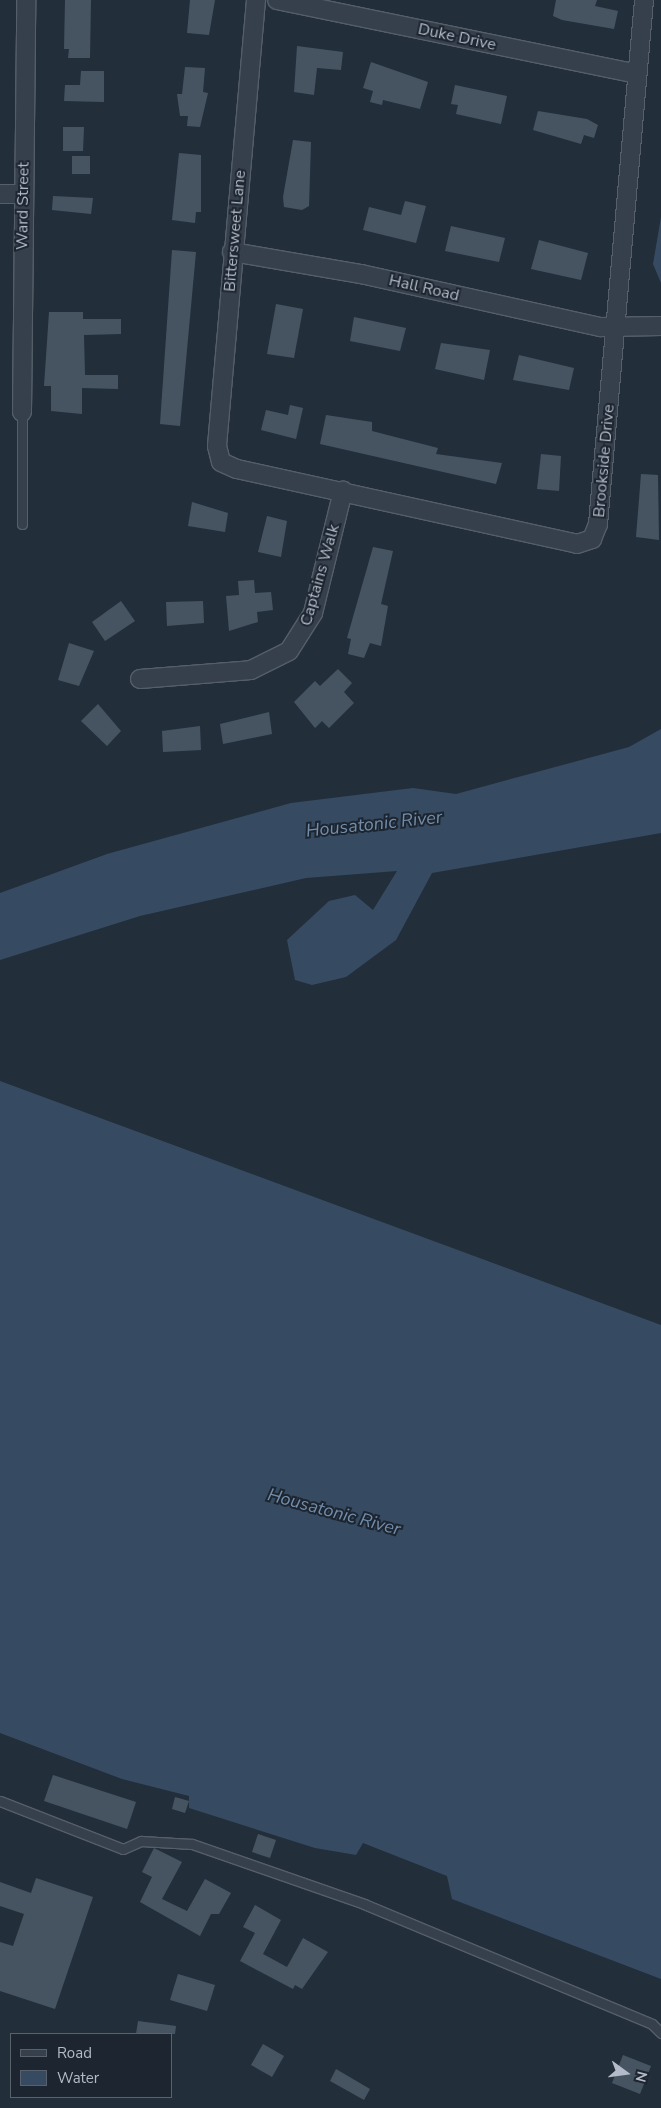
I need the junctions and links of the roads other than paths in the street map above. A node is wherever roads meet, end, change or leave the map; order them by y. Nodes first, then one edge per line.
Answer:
1 (26, 0) edge
2 (256, 0) edge
3 (278, 0) edge
4 (644, 0) edge
5 (636, 74) junction
6 (0, 194) edge
7 (23, 194) junction
8 (232, 252) junction
9 (661, 326) edge
10 (615, 327) junction
11 (22, 412) joint
12 (221, 462) joint
13 (343, 491) junction
14 (22, 524) dead end
15 (140, 679) dead end
16 (0, 1801) edge
17 (661, 2033) edge

1 - 7 street, Ward Street
2 - 8 street, Bittersweet Lane
3 - 5 street, Duke Drive
4 - 5 street, Brookside Drive
5 - 10 street, Brookside Drive
6 - 7 street
7 - 11 street, Ward Street
8 - 10 street, Hall Road
8 - 12 street, Bittersweet Lane
9 - 10 street, Hall Road
10 - 13 street, Brookside Drive
11 - 14 lane
12 - 13 street, Brookside Drive
13 - 15 street, Captains Walk
16 - 17 lane

